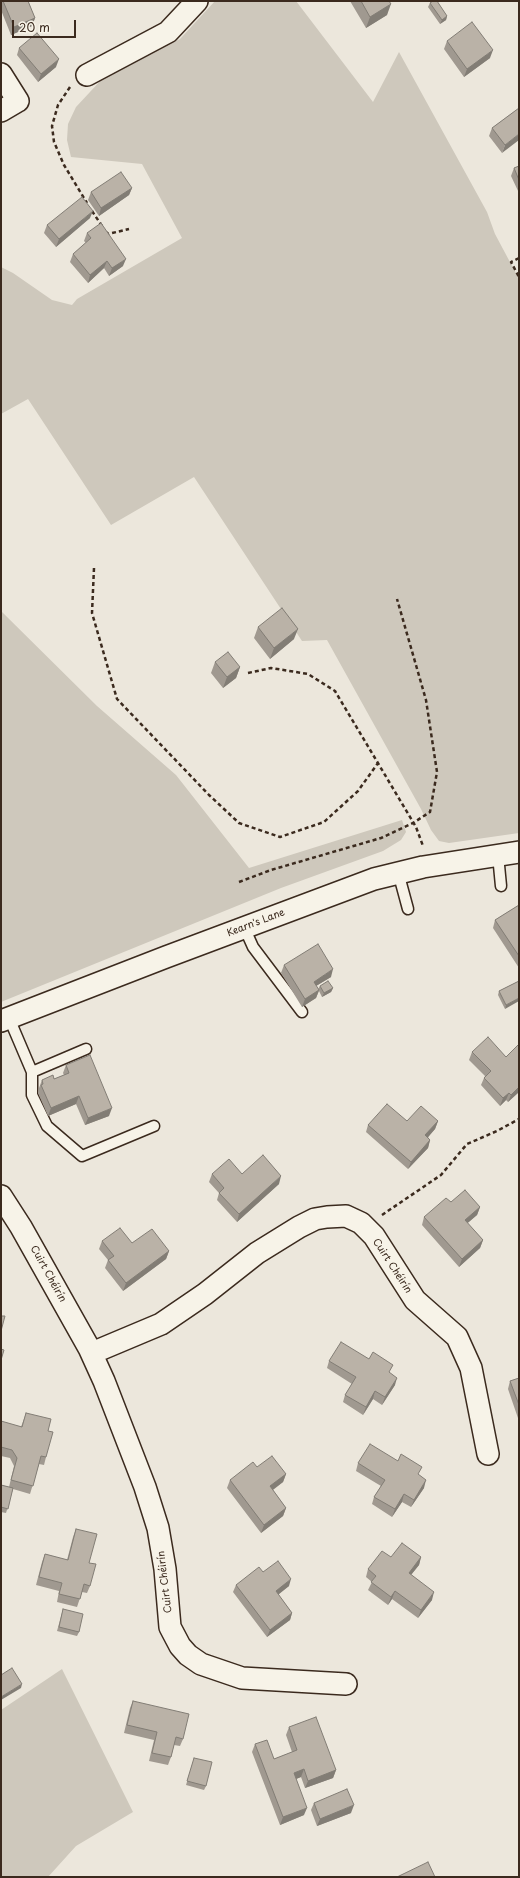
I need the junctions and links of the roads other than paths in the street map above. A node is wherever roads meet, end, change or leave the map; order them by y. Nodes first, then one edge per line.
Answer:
1 (197, 1) edge
2 (1, 74) edge
3 (87, 76) road end
4 (1, 111) edge
5 (519, 852) edge
6 (498, 855) junction
7 (398, 872) junction
8 (501, 886) dead end
9 (408, 908) dead end
10 (244, 927) junction
11 (302, 1012) dead end
12 (5, 1020) edge
13 (86, 1049) dead end
14 (32, 1072) junction
15 (154, 1126) dead end
16 (1, 1196) edge
17 (92, 1353) junction
18 (488, 1454) dead end
19 (346, 1684) dead end

1 - 3 street
2 - 4 street
5 - 6 street, Kearn's Lane
6 - 7 street, Kearn's Lane
6 - 8 lane
7 - 9 lane
7 - 10 street, Kearn's Lane
10 - 11 lane
10 - 12 street, Kearn's Lane
12 - 14 lane
13 - 14 lane
14 - 15 lane
16 - 17 street, Cuirt Chéirín
17 - 18 street, Cuirt Chéirín
17 - 19 street, Cuirt Chéirín

